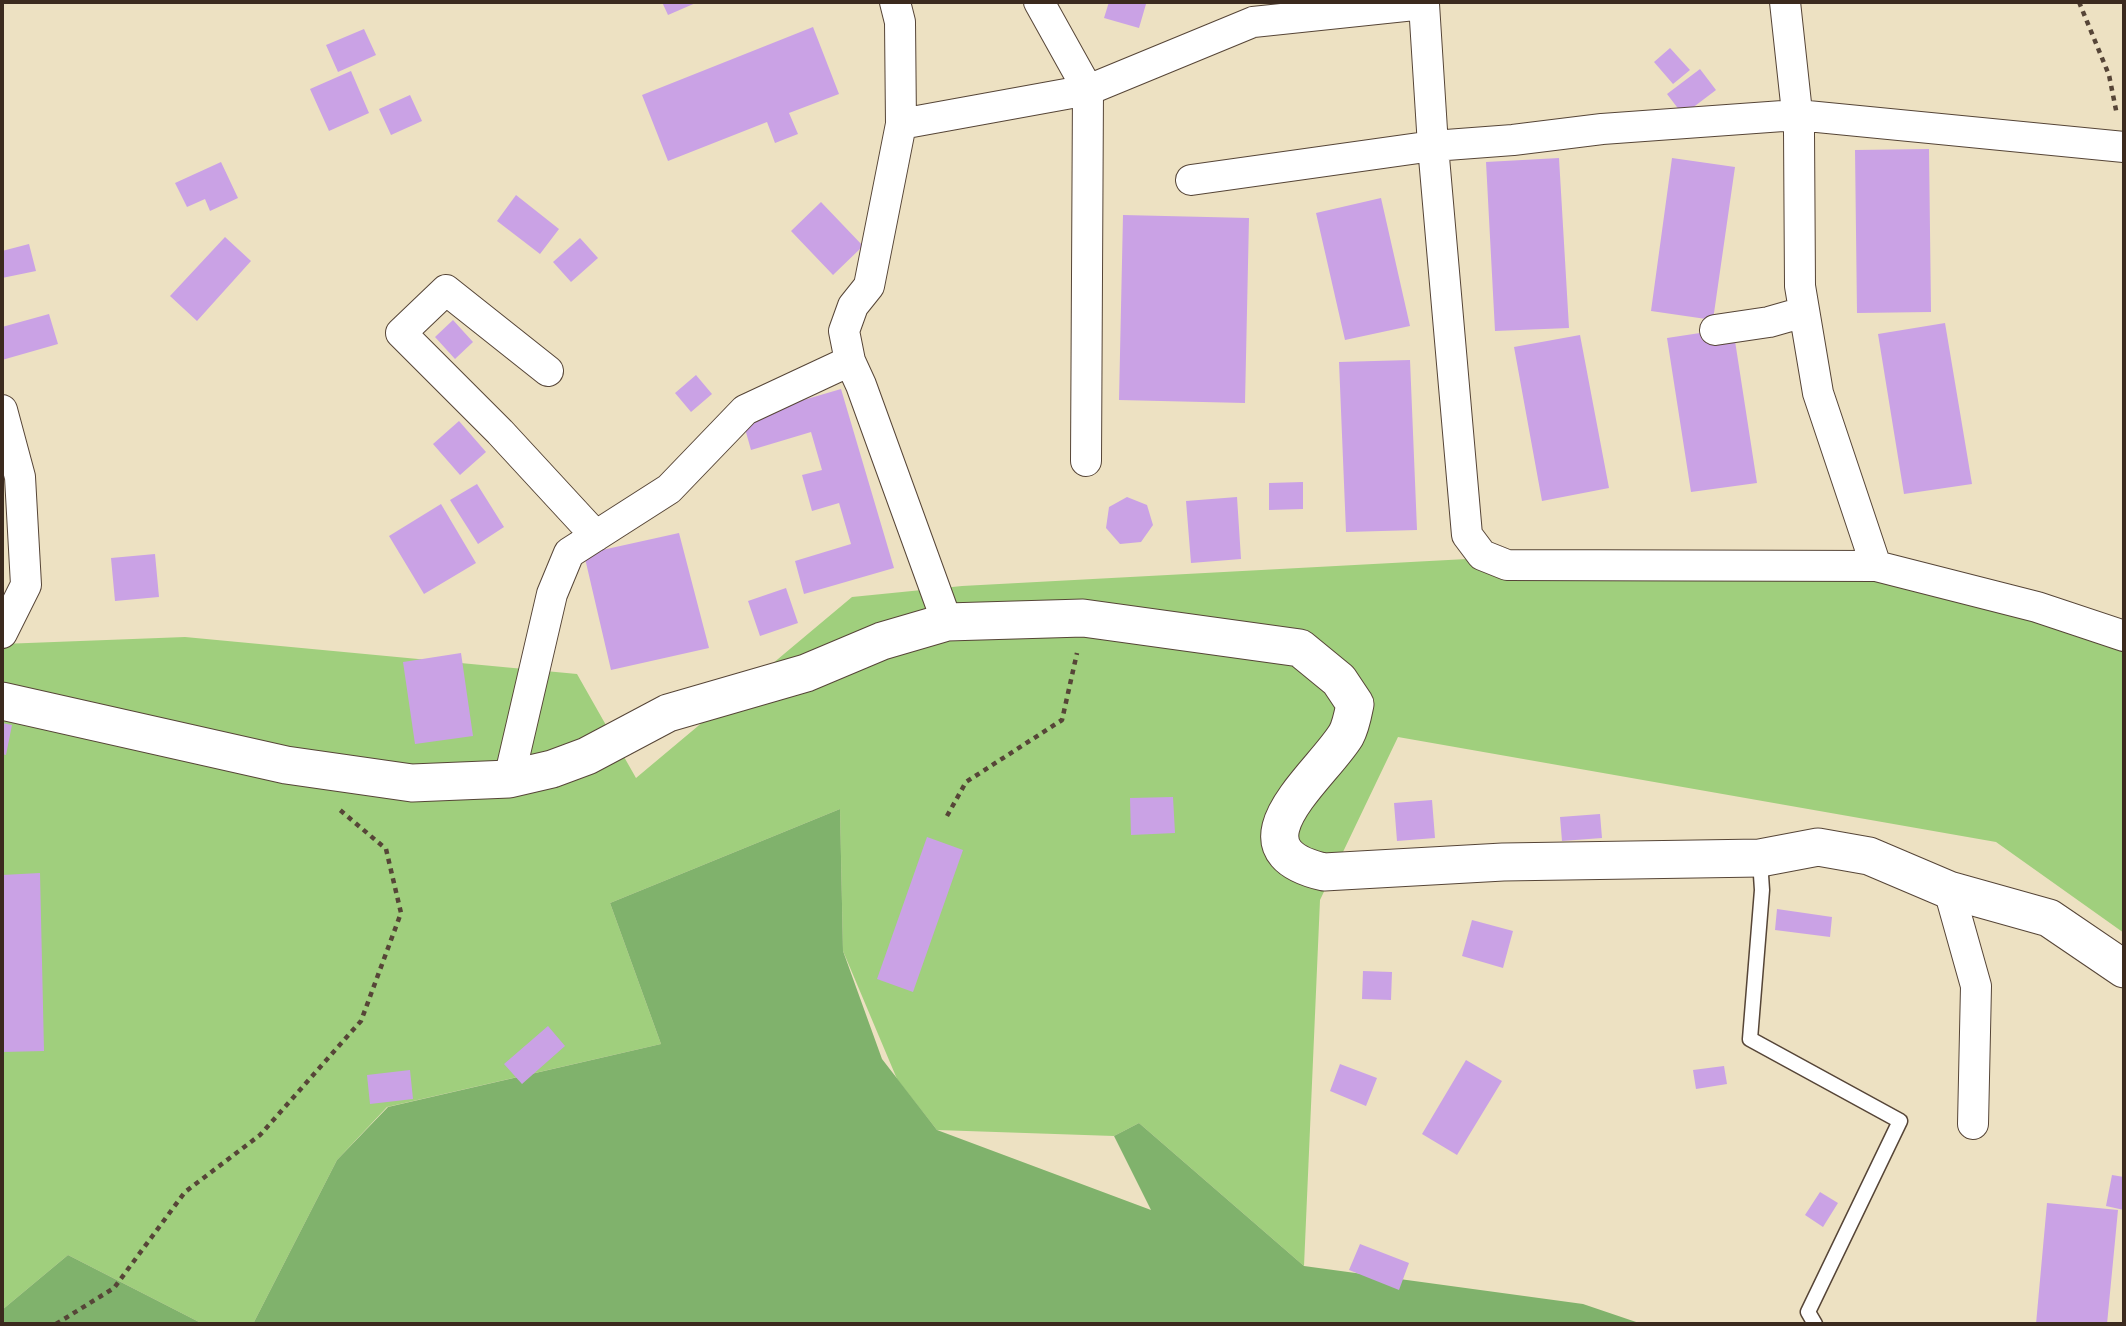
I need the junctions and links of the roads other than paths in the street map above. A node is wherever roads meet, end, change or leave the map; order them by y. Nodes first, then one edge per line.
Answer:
1 (895, 2) edge
2 (1039, 2) edge
3 (1785, 2) edge
4 (1425, 3) edge
5 (1088, 90) junction
6 (1797, 115) junction
7 (901, 124) junction
8 (1433, 146) junction
9 (2124, 147) edge
10 (1191, 180) dead end
11 (1804, 312) junction
12 (1715, 330) dead end
13 (850, 361) junction
14 (548, 371) dead end
15 (2, 410) edge
16 (1086, 461) dead end
17 (596, 536) junction
18 (1876, 566) junction
19 (947, 622) junction
20 (2, 633) edge
21 (2124, 636) edge
22 (2, 701) edge
23 (509, 779) junction
24 (1760, 858) junction
25 (1949, 890) junction
26 (2124, 969) edge
27 (1973, 1124) dead end
28 (1815, 1324) edge

1 - 7 street
2 - 5 street
3 - 6 street
4 - 5 street
4 - 8 street
5 - 7 street
5 - 16 street
6 - 8 street
6 - 9 street
6 - 11 street
7 - 13 street
8 - 10 street
8 - 18 street
11 - 12 street
11 - 18 street
13 - 17 street
13 - 19 street
14 - 17 street
15 - 20 street
17 - 23 street
18 - 21 street
19 - 23 street
19 - 24 street
22 - 23 street
24 - 25 street
24 - 28 lane
25 - 26 street
25 - 27 street

